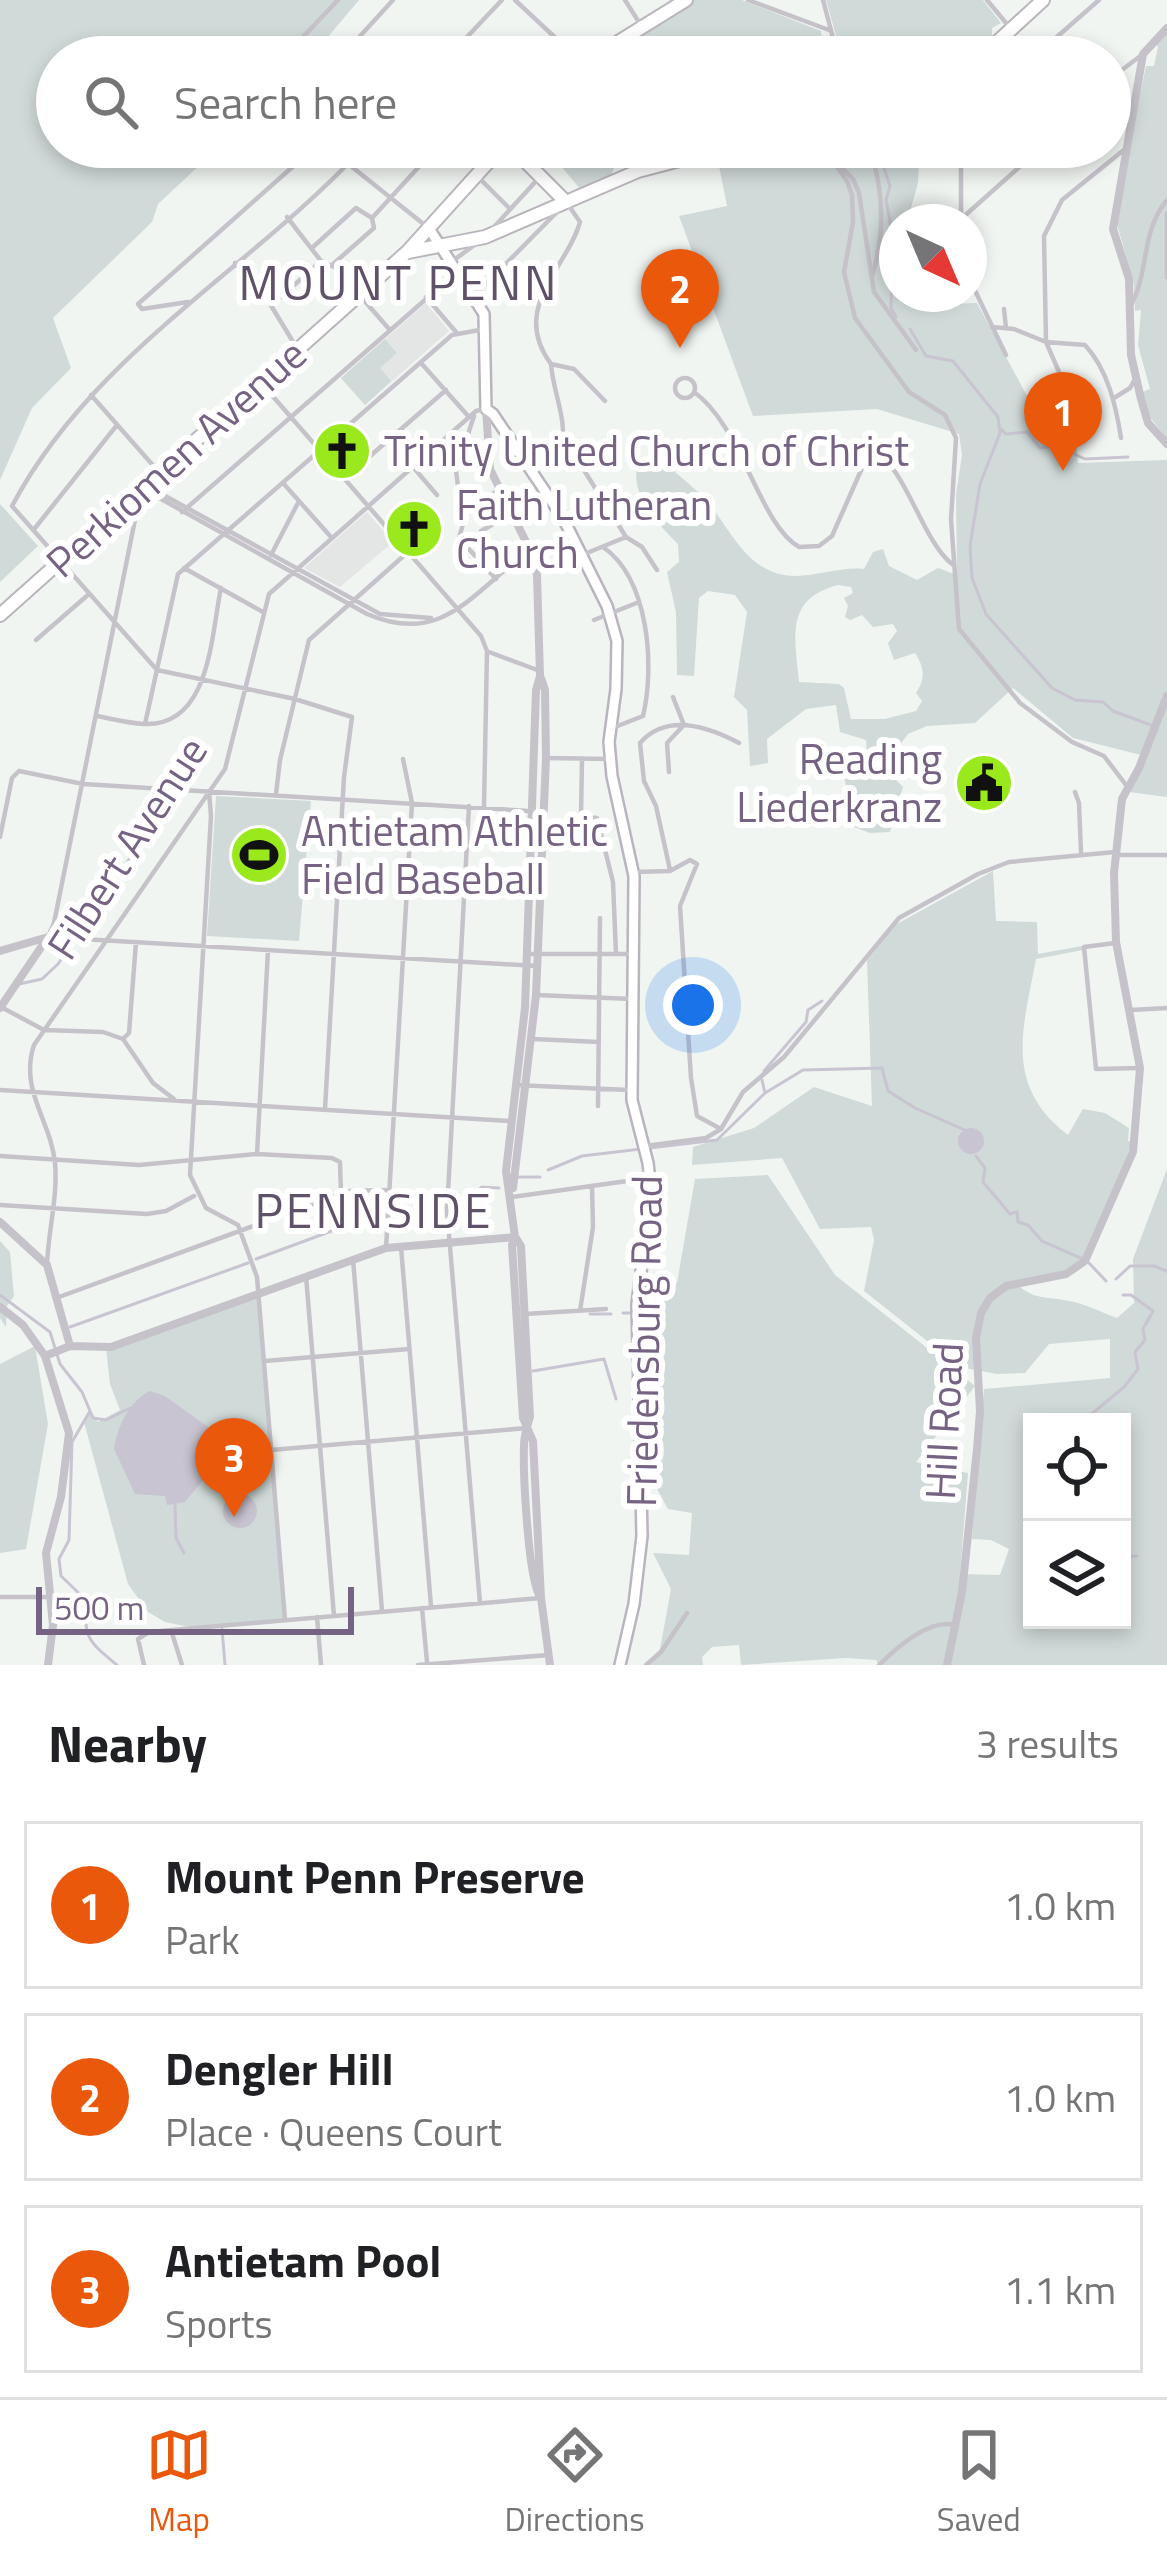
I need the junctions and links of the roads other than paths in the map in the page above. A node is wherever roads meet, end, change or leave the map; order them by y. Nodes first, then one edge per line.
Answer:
1 (338, 0) edge
2 (393, 0) edge
3 (502, 0) edge
4 (514, 0) edge
5 (625, 0) edge
6 (686, 0) edge
7 (748, 0) edge
8 (823, 0) edge
9 (987, 0) edge
10 (1043, 0) edge
11 (1099, 0) edge
12 (642, 27) junction
13 (1167, 28) edge
14 (829, 29) junction
15 (1006, 34) joint
16 (304, 36) edge
17 (360, 36) edge
18 (468, 36) edge
19 (553, 36) edge
20 (628, 36) edge
21 (831, 36) edge
22 (1058, 36) edge
23 (1143, 54) junction
24 (1131, 63) edge
25 (1131, 117) edge
26 (291, 168) edge
27 (343, 168) edge
28 (357, 168) edge
29 (418, 168) edge
30 (485, 168) edge
31 (532, 168) edge
32 (649, 168) edge
33 (839, 168) edge
34 (842, 168) edge
35 (874, 168) edge
36 (961, 168) edge
37 (1018, 168) edge
38 (1101, 168) edge
39 (1122, 168) edge
40 (476, 176) junction
41 (541, 176) junction
42 (392, 196) junction
43 (961, 197) junction
44 (1167, 200) edge
45 (566, 202) junction
46 (961, 204) edge
47 (977, 204) joint
48 (510, 209) junction
49 (1155, 216) junction
50 (1167, 216) edge
51 (287, 217) junction
52 (372, 218) junction
53 (430, 230) junction
54 (484, 237) junction
55 (440, 246) junction
56 (313, 247) junction
57 (407, 252) junction
58 (321, 261) junction
59 (236, 262) junction
60 (332, 265) junction
61 (454, 267) junction
62 (1167, 278) edge
63 (1130, 279) junction
64 (870, 281) junction
65 (1141, 284) junction
66 (359, 295) junction
67 (474, 296) junction
68 (427, 297) junction
69 (191, 301) junction
70 (272, 305) junction
71 (1131, 305) junction
72 (1004, 309) dead end
73 (985, 312) edge
74 (992, 327) junction
75 (1006, 328) junction
76 (389, 329) junction
77 (485, 329) junction
78 (456, 332) junction
79 (1046, 342) junction
80 (298, 349) junction
81 (916, 350) dead end
82 (1006, 355) dead end
83 (422, 363) junction
84 (551, 364) junction
85 (1136, 378) junction
86 (260, 382) junction
87 (446, 390) junction
88 (694, 392) dead end
89 (1124, 394) junction
90 (91, 395) junction
91 (1114, 398) junction
92 (1141, 399) junction
93 (605, 401) dead end
94 (481, 410) junction
95 (290, 416) junction
96 (469, 417) junction
97 (117, 425) junction
98 (1079, 434) dead end
99 (1121, 438) dead end
100 (874, 441) dead end
101 (1167, 445) edge
102 (562, 447) junction
103 (320, 451) junction
104 (871, 451) junction
105 (413, 467) junction
106 (531, 468) junction
107 (158, 471) junction
108 (344, 479) junction
109 (283, 483) junction
110 (141, 485) junction
111 (500, 490) junction
112 (437, 495) dead end
113 (478, 501) dead end
114 (299, 502) junction
115 (368, 506) junction
116 (184, 510) junction
117 (513, 513) junction
118 (34, 530) junction
119 (481, 531) dead end
120 (226, 533) junction
121 (626, 537) junction
122 (332, 538) junction
123 (603, 547) junction
124 (530, 550) junction
125 (409, 552) junction
126 (581, 552) junction
127 (270, 557) junction
128 (60, 560) junction
129 (952, 564) junction
130 (184, 568) junction
131 (657, 570) dead end
132 (295, 571) junction
133 (496, 579) junction
134 (221, 588) junction
135 (89, 594) junction
136 (351, 602) junction
137 (639, 602) junction
138 (459, 610) junction
139 (264, 613) junction
140 (610, 613) junction
141 (0, 615) edge
142 (594, 620) dead end
143 (115, 623) junction
144 (37, 640) dead end
145 (487, 651) junction
146 (157, 670) junction
147 (540, 674) junction
148 (201, 680) junction
149 (246, 689) junction
150 (1167, 696) edge
151 (673, 697) dead end
152 (295, 699) junction
153 (97, 716) junction
154 (643, 716) junction
155 (145, 724) junction
156 (684, 724) junction
157 (610, 727) junction
158 (657, 728) junction
159 (739, 743) dead end
160 (546, 758) junction
161 (403, 759) dead end
162 (582, 759) junction
163 (610, 760) junction
164 (670, 772) dead end
165 (82, 784) junction
166 (1127, 787) junction
167 (208, 791) junction
168 (1075, 792) dead end
169 (277, 794) junction
170 (343, 798) junction
171 (412, 803) junction
172 (469, 806) junction
173 (484, 807) junction
174 (534, 813) junction
175 (0, 836) edge
176 (1081, 853) junction
177 (1115, 854) junction
178 (1167, 855) edge
179 (670, 871) junction
180 (633, 872) junction
181 (600, 917) dead end
182 (48, 938) junction
183 (105, 940) junction
184 (136, 942) junction
185 (1116, 942) junction
186 (203, 946) junction
187 (268, 950) junction
188 (0, 951) edge
189 (334, 954) junction
190 (599, 954) junction
191 (616, 954) junction
192 (627, 954) dead end
193 (401, 958) junction
194 (532, 960) junction
195 (460, 961) junction
196 (536, 995) junction
197 (598, 998) junction
198 (634, 999) junction
199 (1, 1007) edge
200 (1167, 1008) edge
201 (1129, 1010) junction
202 (44, 1030) junction
203 (123, 1039) junction
204 (533, 1039) junction
205 (599, 1042) junction
206 (1140, 1068) junction
207 (520, 1085) junction
208 (598, 1088) junction
209 (0, 1090) edge
210 (632, 1090) junction
211 (31, 1093) junction
212 (177, 1101) junction
213 (194, 1102) junction
214 (259, 1105) junction
215 (598, 1106) dead end
216 (325, 1109) junction
217 (392, 1113) junction
218 (452, 1117) junction
219 (515, 1121) junction
220 (721, 1129) junction
221 (644, 1146) junction
222 (257, 1154) junction
223 (0, 1156) edge
224 (55, 1159) junction
225 (190, 1161) junction
226 (651, 1178) junction
227 (592, 1186) junction
228 (388, 1190) junction
229 (341, 1194) junction
230 (196, 1196) junction
231 (512, 1197) junction
232 (0, 1205) edge
233 (55, 1208) junction
234 (0, 1222) edge
235 (241, 1232) junction
236 (515, 1237) junction
237 (450, 1243) junction
238 (401, 1247) junction
239 (386, 1248) junction
240 (353, 1259) junction
241 (46, 1265) junction
242 (307, 1276) junction
243 (259, 1293) junction
244 (56, 1298) junction
245 (0, 1306) edge
246 (606, 1309) dead end
247 (580, 1310) junction
248 (525, 1314) junction
249 (409, 1348) junction
250 (57, 1351) junction
251 (360, 1353) junction
252 (314, 1357) junction
253 (263, 1361) junction
254 (527, 1428) junction
255 (465, 1432) junction
256 (416, 1437) junction
257 (368, 1441) junction
258 (320, 1445) junction
259 (271, 1450) junction
260 (0, 1597) edge
261 (52, 1597) junction
262 (541, 1598) junction
263 (480, 1603) junction
264 (427, 1608) junction
265 (382, 1611) junction
266 (687, 1613) dead end
267 (334, 1616) junction
268 (316, 1617) junction
269 (285, 1620) junction
270 (951, 1623) junction
271 (171, 1630) junction
272 (550, 1660) edge
273 (49, 1665) edge
274 (144, 1665) edge
275 (182, 1665) edge
276 (321, 1665) edge
277 (418, 1665) edge
278 (427, 1665) edge
279 (620, 1665) edge
280 (646, 1665) edge
281 (879, 1665) edge
282 (947, 1665) edge

1 - 16 street
2 - 17 street
3 - 18 street
4 - 19 street
5 - 12 street
6 - 12 main road
7 - 14 street
8 - 14 street
9 - 15 street
10 - 15 main road
11 - 22 street
12 - 20 main road
13 - 23 street
14 - 21 street
23 - 24 street
23 - 25 street
26 - 69 street
27 - 51 street
28 - 42 street
29 - 42 street
30 - 40 main road, Perkiomen Avenue
31 - 41 main road
32 - 45 main road
33 - 129 street
34 - 64 street
35 - 64 street
36 - 43 street
37 - 47 street
38 - 79 street
39 - 63 street
40 - 48 street
40 - 53 main road, Perkiomen Avenue
41 - 45 main road
41 - 48 street
42 - 52 street
42 - 53 street
43 - 46 street
43 - 47 street
44 - 49 street
45 - 54 main road
45 - 67 street
45 - 84 street
48 - 54 street
49 - 50 street
49 - 65 street
50 - 62 street
51 - 56 street
51 - 59 street
52 - 56 street
52 - 60 street
53 - 55 main road
53 - 57 main road, Perkiomen Avenue
54 - 55 main road
54 - 61 street
55 - 57 main road
55 - 61 main road
56 - 58 street
57 - 66 main road, Perkiomen Avenue
58 - 60 street
58 - 70 street
59 - 69 street
59 - 70 street
60 - 66 street
61 - 67 main road
61 - 68 street
63 - 65 street
63 - 71 street
64 - 81 street
65 - 71 street
66 - 76 street
66 - 80 main road, Perkiomen Avenue
67 - 77 main road
68 - 76 street
68 - 78 street
69 - 90 street
70 - 80 street
71 - 85 street
72 - 75 street
73 - 74 street
74 - 75 street
74 - 82 street
75 - 79 street
76 - 95 street
77 - 78 street
77 - 94 main road
78 - 83 street
79 - 91 street
79 - 98 street
80 - 86 main road, Perkiomen Avenue
83 - 87 street
83 - 103 street
84 - 93 street
84 - 102 street
85 - 89 street
85 - 92 street
86 - 95 street
86 - 107 main road, Perkiomen Avenue
87 - 96 street
87 - 108 street
88 - 104 street
89 - 91 street
89 - 92 street
90 - 97 street
90 - 118 street
91 - 99 street
92 - 101 street
94 - 96 street, Filbert Avenue
94 - 106 main road, Friedensburg Road
94 - 111 street
94 - 133 street
95 - 103 street
95 - 116 street
96 - 105 street, Filbert Avenue
97 - 107 street
97 - 118 street
100 - 104 street
102 - 106 street
102 - 121 street
103 - 108 street
103 - 109 street
104 - 129 street
105 - 112 street
105 - 115 street, Filbert Avenue
106 - 126 main road, Friedensburg Road
107 - 110 main road, Perkiomen Avenue
108 - 115 street
109 - 114 street
109 - 120 street
110 - 116 street
110 - 128 main road, Perkiomen Avenue
110 - 143 street
111 - 113 street
111 - 117 street
114 - 122 street
114 - 127 street
115 - 122 street, Filbert Avenue
115 - 125 street
116 - 120 street
117 - 119 street
117 - 124 street
118 - 128 street
120 - 127 street
120 - 130 street
121 - 123 street
121 - 131 street
122 - 132 street, Filbert Avenue
123 - 126 street
123 - 137 street
124 - 126 street
124 - 133 street
124 - 147 street
125 - 136 street
125 - 138 street
126 - 140 main road, Friedensburg Road
127 - 132 street
128 - 135 street
128 - 141 main road, Perkiomen Avenue
129 - 166 street
130 - 134 street
130 - 146 street
132 - 136 street
132 - 139 street, Filbert Avenue
133 - 138 street
134 - 139 street
134 - 148 street
135 - 143 street
135 - 144 street
136 - 138 street
136 - 152 street
137 - 140 street
137 - 154 street
138 - 145 street
139 - 149 street, Filbert Avenue
140 - 142 street
140 - 157 main road, Friedensburg Road
143 - 146 street
143 - 153 street
145 - 147 street
145 - 173 street
146 - 148 street
146 - 155 street
147 - 160 street
147 - 174 street
148 - 149 street
148 - 155 street
149 - 152 street
149 - 167 street, Filbert Avenue
150 - 166 street, Hill Road
151 - 156 street
152 - 169 street
152 - 170 street
153 - 155 street
153 - 165 street
154 - 157 street
154 - 158 street
156 - 158 street
156 - 159 street
156 - 164 street
157 - 163 main road, Friedensburg Road
158 - 179 street
160 - 162 street
160 - 194 street
161 - 171 street
162 - 163 street
162 - 191 street
163 - 180 main road, Friedensburg Road
165 - 167 street
165 - 175 street
165 - 182 street
166 - 177 street, Hill Road
167 - 169 street
167 - 183 street, Filbert Avenue
167 - 186 street
168 - 176 street
169 - 170 street
170 - 171 street
170 - 189 street
171 - 172 street
171 - 193 street
172 - 173 street
172 - 195 street
173 - 174 street
174 - 194 street
176 - 177 street
176 - 220 street
177 - 178 street
177 - 185 street, Hill Road
179 - 180 street
179 - 220 street
180 - 198 main road, Friedensburg Road
181 - 190 street
182 - 183 street
182 - 188 street
182 - 199 street
183 - 184 street
183 - 202 street, Filbert Avenue
184 - 186 street
184 - 203 street
185 - 201 street, Hill Road
185 - 206 street
186 - 187 street
186 - 213 street
187 - 189 street
187 - 214 street
189 - 193 street
189 - 216 street
190 - 191 street
190 - 194 street
190 - 197 street
191 - 192 street
193 - 195 street
193 - 217 street
194 - 195 street
194 - 196 street
194 - 207 street
195 - 218 street
196 - 197 street
196 - 204 street
197 - 198 street
197 - 205 street
198 - 210 main road, Friedensburg Road
199 - 202 street
200 - 201 street
201 - 206 street, Hill Road
202 - 203 street
202 - 211 street, Filbert Avenue
203 - 212 street
204 - 205 street
204 - 207 street
205 - 208 street
206 - 270 street, Hill Road
207 - 208 street
207 - 219 street
208 - 210 street
208 - 215 street
209 - 211 street
210 - 221 main road, Friedensburg Road
211 - 212 street
211 - 224 street
212 - 213 street
213 - 214 street
213 - 225 street
214 - 216 street
214 - 222 street
216 - 217 street
217 - 218 street
217 - 228 street
218 - 219 street
218 - 237 street
219 - 231 street
220 - 221 street
221 - 226 main road, Friedensburg Road
222 - 225 street
222 - 229 street
223 - 224 street
224 - 225 street
224 - 233 street
225 - 230 street
226 - 227 street
226 - 279 main road, Friedensburg Road
227 - 231 street
227 - 247 street
228 - 229 street
228 - 239 street
229 - 235 street
230 - 233 street
230 - 235 street
231 - 236 street
232 - 233 street
233 - 241 street
234 - 241 street
235 - 243 street
235 - 244 street
236 - 237 street
236 - 248 street
236 - 254 street
237 - 238 street
237 - 255 street
238 - 239 street
238 - 249 street
239 - 240 street
240 - 242 street
240 - 251 street
241 - 244 street
242 - 243 street
242 - 252 street
243 - 250 street
243 - 253 street
244 - 250 street
245 - 250 street
246 - 247 street
247 - 248 street
248 - 254 street
249 - 251 street
249 - 256 street
250 - 261 street
251 - 252 street
251 - 257 street
252 - 253 street
252 - 258 street
253 - 259 street
254 - 255 street
254 - 262 street
255 - 256 street
255 - 263 street
256 - 257 street
256 - 264 street
257 - 258 street
257 - 265 street
258 - 259 street
258 - 267 street
259 - 269 street
260 - 261 street
261 - 273 street
262 - 263 street
262 - 272 street
263 - 264 street
264 - 265 street
264 - 278 street
265 - 267 street
266 - 280 street
267 - 268 street
268 - 269 street
268 - 276 street
269 - 271 street
270 - 281 street
270 - 282 street, Hill Road
271 - 274 street
271 - 275 street
272 - 278 street
277 - 278 street

